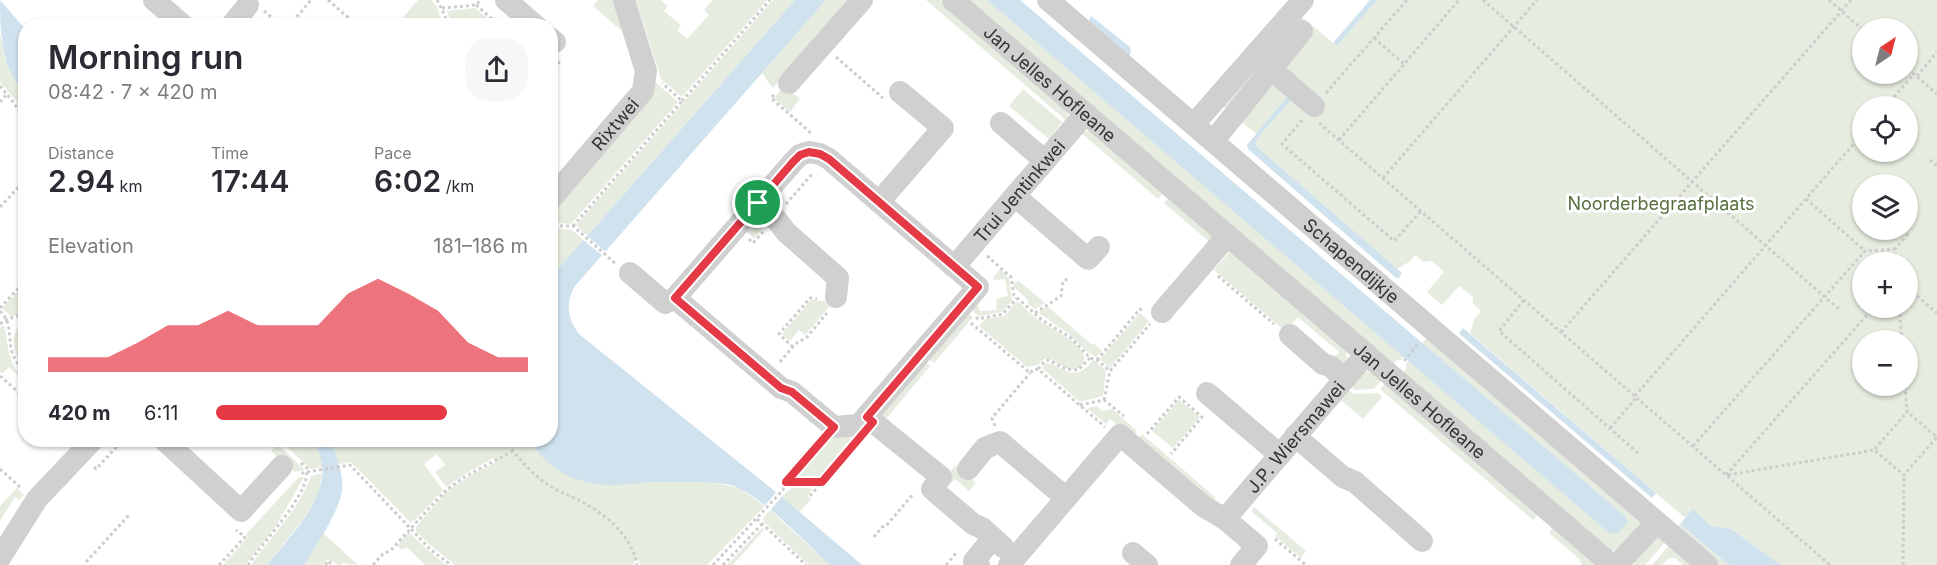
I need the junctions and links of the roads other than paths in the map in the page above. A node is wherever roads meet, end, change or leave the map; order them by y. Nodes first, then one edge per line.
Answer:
1 (154, 0) edge
2 (506, 0) edge
3 (624, 0) edge
4 (862, 0) edge
5 (953, 0) edge
6 (1048, 0) edge
7 (1303, 0) edge
8 (248, 5) dead end
9 (174, 18) edge
10 (237, 18) edge
11 (527, 18) edge
12 (1302, 31) dead end
13 (1271, 69) junction
14 (789, 83) road end
15 (900, 92) road end
16 (1311, 110) road end
17 (1085, 114) junction
18 (1001, 123) dead end
19 (1194, 123) junction
20 (1214, 140) junction
21 (1045, 161) junction
22 (558, 191) edge
23 (1015, 196) junction
24 (879, 202) junction
25 (758, 203) junction
26 (1228, 236) junction
27 (1098, 247) dead end
28 (954, 267) junction
29 (630, 273) dead end
30 (675, 298) junction
31 (831, 301) road end
32 (1154, 315) road end
33 (1290, 335) road end
34 (1366, 354) junction
35 (1344, 378) junction
36 (1207, 393) dead end
37 (870, 420) junction
38 (1295, 436) junction
39 (87, 447) edge
40 (172, 447) edge
41 (1280, 455) junction
42 (282, 466) road end
43 (968, 468) dead end
44 (1066, 498) junction
45 (1225, 519) junction
46 (1657, 522) junction
47 (993, 538) junction
48 (1422, 541) dead end
49 (0, 558) edge
50 (1012, 561) edge
51 (979, 565) edge
52 (1242, 565) edge
53 (1612, 565) edge
54 (1617, 565) edge
55 (1707, 565) edge

1 - 9 street
2 - 11 street
3 - 22 street, Rixtwei
4 - 14 street
5 - 17 street, Jan Jelles Hofleane
6 - 19 street, Schapendijkje
7 - 19 street
8 - 10 street
12 - 13 street
13 - 16 street
13 - 20 street
15 - 24 street
17 - 21 street, Trui Jentinkwei
17 - 26 street, Jan Jelles Hofleane
18 - 21 street
19 - 20 street, Schapendijkje
20 - 46 street, Schapendijkje
21 - 23 street, Trui Jentinkwei
23 - 27 street
23 - 28 street, Trui Jentinkwei
24 - 25 street
24 - 28 street
25 - 30 street
25 - 31 street
26 - 32 street
26 - 34 street, Jan Jelles Hofleane
28 - 37 street
29 - 30 street
30 - 37 street
33 - 35 street
34 - 35 street, J.P. Wiersmawei
34 - 53 street, Jan Jelles Hofleane
35 - 38 street, J.P. Wiersmawei
36 - 41 street
37 - 47 street
38 - 41 street, J.P. Wiersmawei
38 - 48 street
39 - 49 street
40 - 42 street
41 - 45 street, J.P. Wiersmawei
43 - 44 street
44 - 45 street
44 - 50 street
45 - 52 street
46 - 54 street
46 - 55 street, Schapendijkje
47 - 50 street
47 - 51 street

